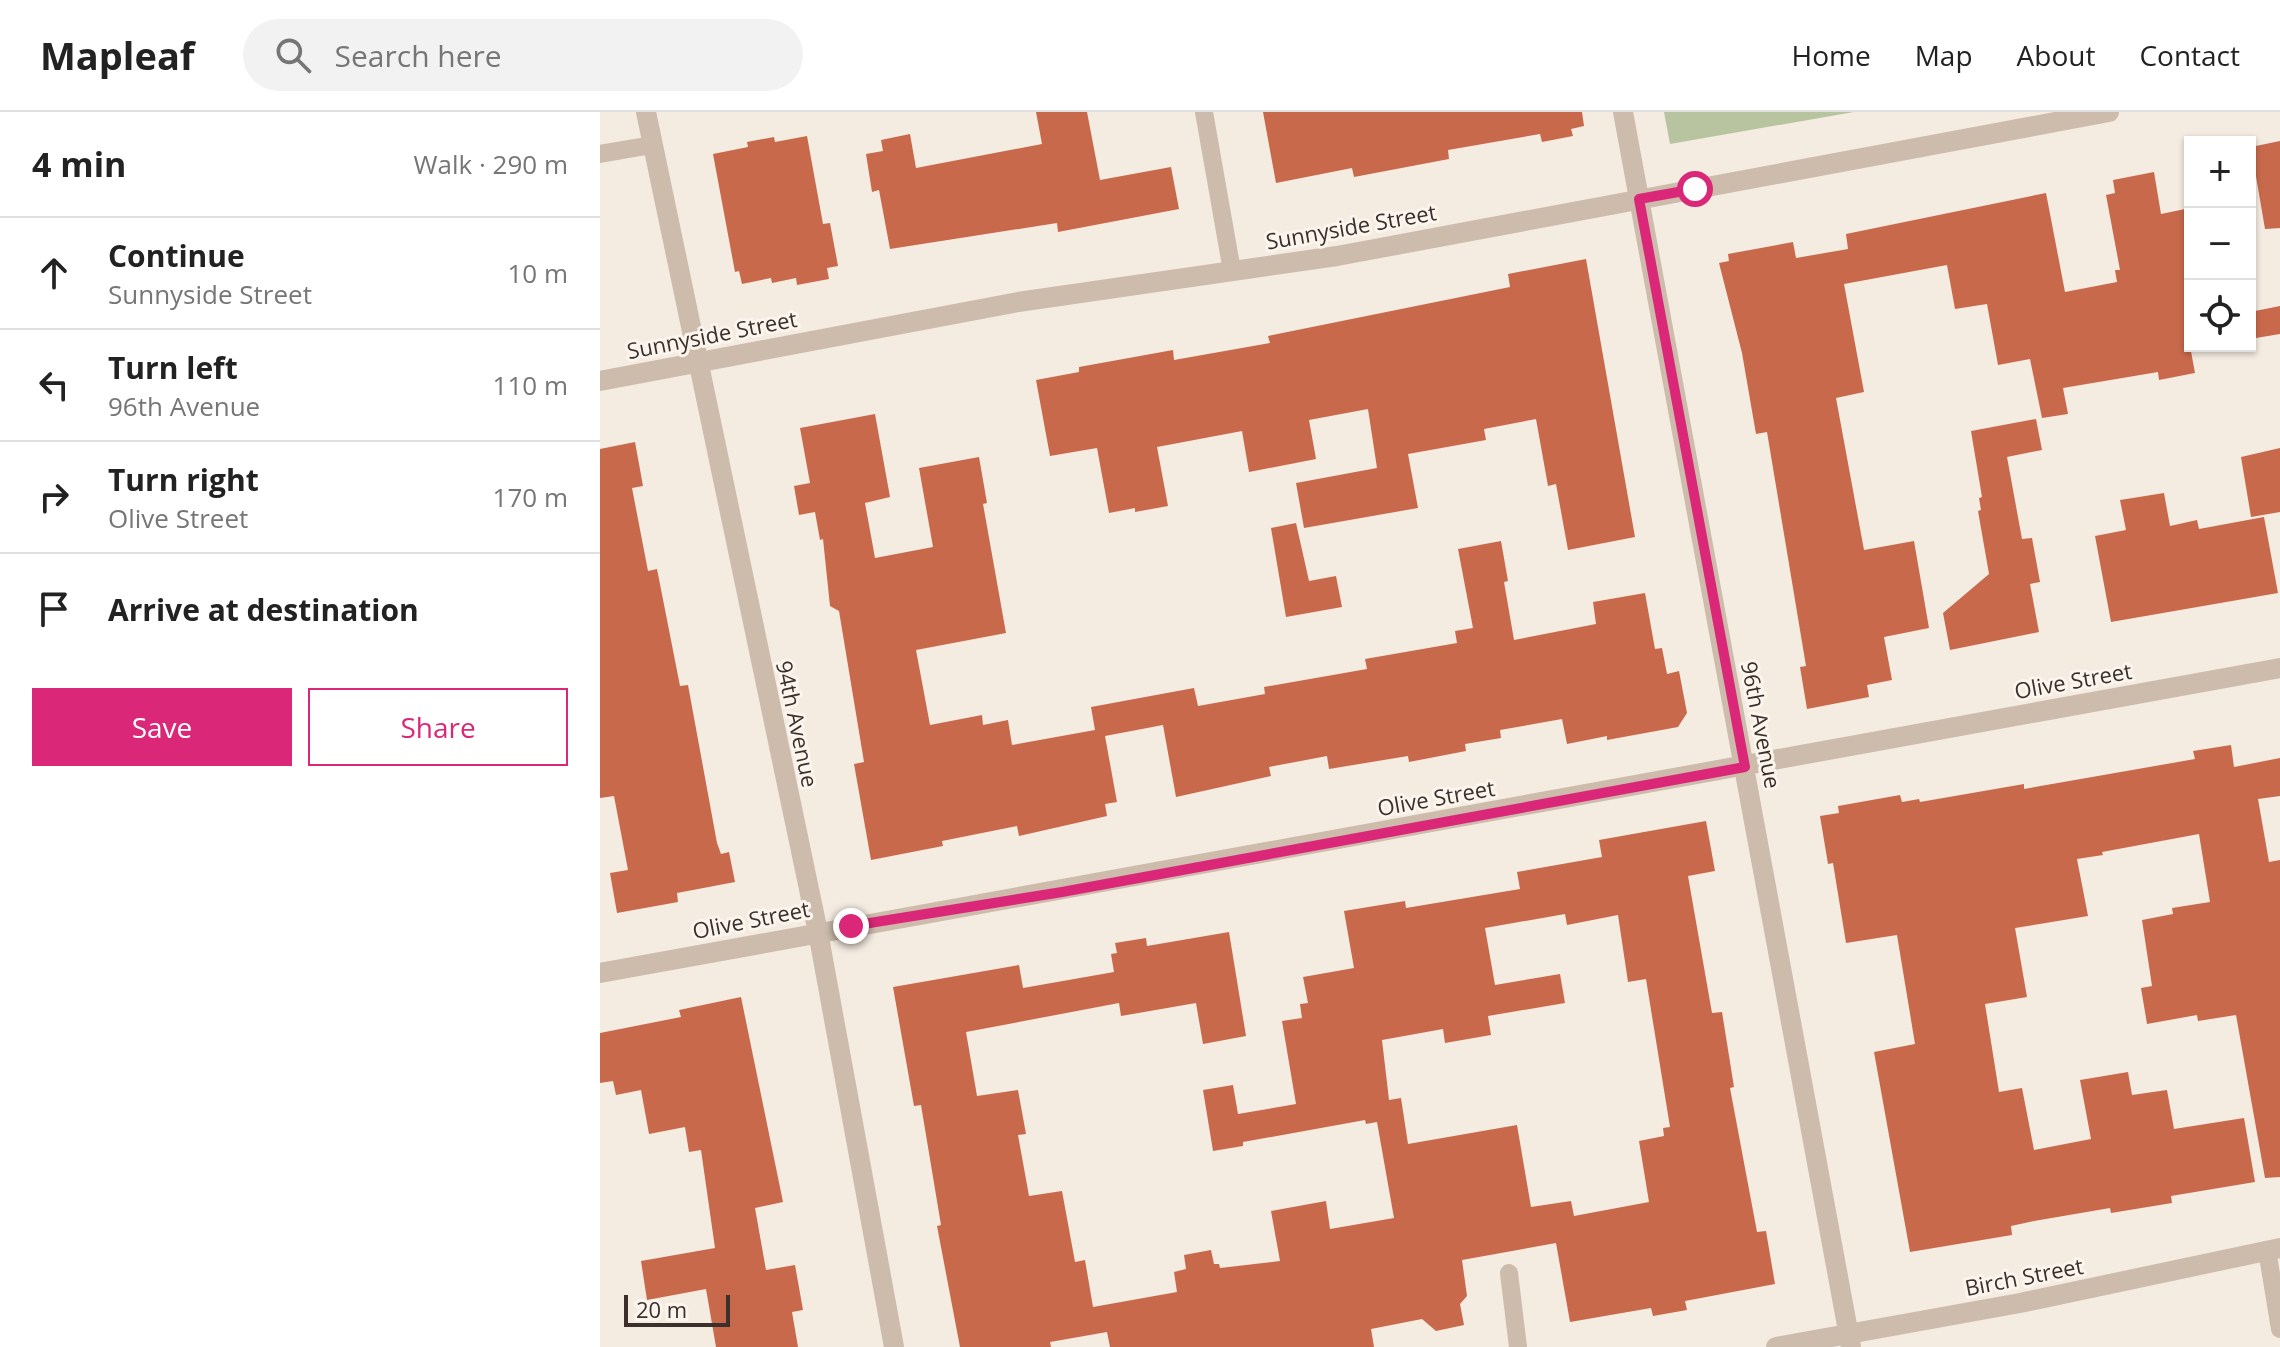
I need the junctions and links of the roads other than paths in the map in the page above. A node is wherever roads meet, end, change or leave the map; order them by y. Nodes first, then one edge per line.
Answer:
1 (646, 112) edge
2 (1204, 112) edge
3 (1623, 112) edge
4 (2109, 112) edge
5 (652, 145) junction
6 (600, 154) edge
7 (1639, 199) junction
8 (1232, 271) junction
9 (696, 363) junction
10 (600, 381) edge
11 (2280, 668) edge
12 (1745, 767) junction
13 (818, 932) junction
14 (600, 973) edge
15 (2274, 1249) edge
16 (1509, 1273) dead end
17 (2280, 1329) edge
18 (1850, 1340) edge
19 (894, 1347) edge
20 (1518, 1347) edge
21 (1776, 1347) edge

1 - 5 street, 94th Avenue
2 - 8 lane
3 - 7 street, 96th Avenue
4 - 7 street, Sunnyside Street
5 - 6 lane
5 - 9 street, 94th Avenue
7 - 8 street, Sunnyside Street
7 - 12 street, 96th Avenue
8 - 9 street, Sunnyside Street
9 - 10 street, Sunnyside Street
9 - 13 street, 94th Avenue
11 - 12 street, Olive Street
12 - 13 street, Olive Street
12 - 18 street, 96th Avenue
13 - 14 street, Olive Street
13 - 19 street, 94th Avenue
15 - 17 lane
15 - 18 street, Birch Street
16 - 20 lane
18 - 21 street, Birch Street

